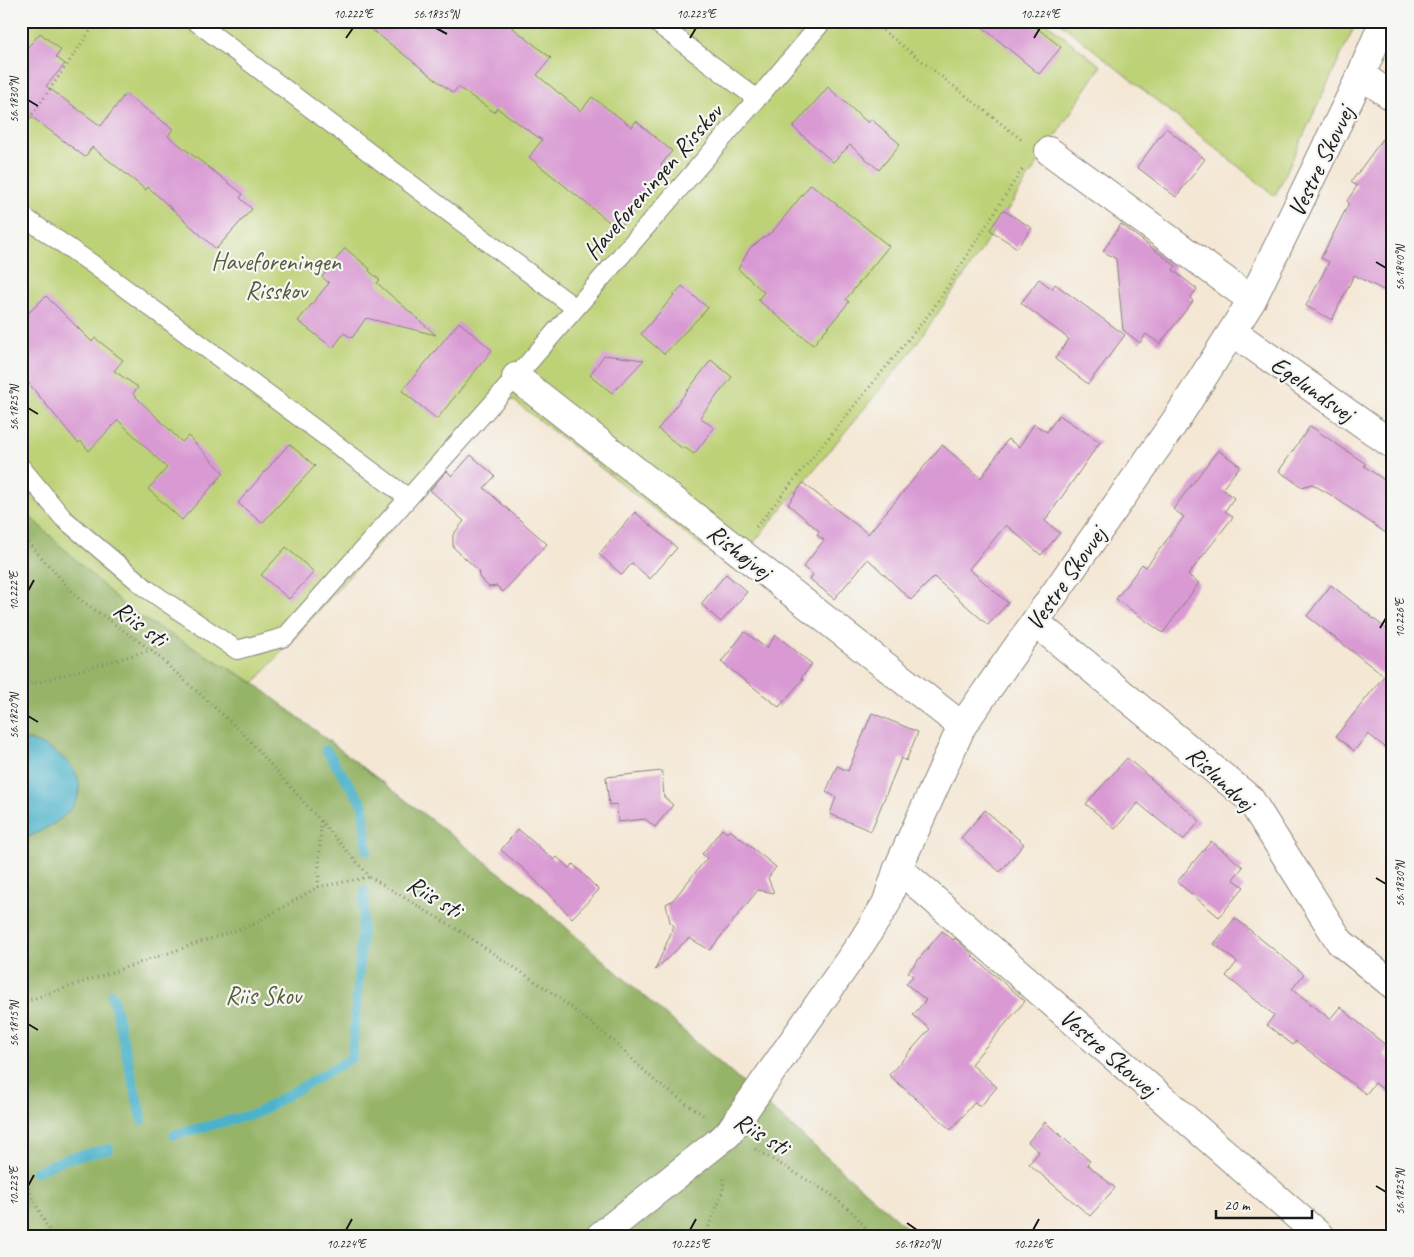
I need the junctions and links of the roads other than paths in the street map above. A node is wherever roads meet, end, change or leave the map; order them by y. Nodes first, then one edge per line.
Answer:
1 (195, 21) edge
2 (654, 21) edge
3 (823, 21) edge
4 (1384, 21) edge
5 (1361, 75) junction
6 (1393, 97) edge
7 (757, 99) junction
8 (1041, 151) road end
9 (21, 215) edge
10 (1252, 300) junction
11 (574, 308) junction
12 (1233, 332) junction
13 (516, 377) junction
14 (1393, 444) edge
15 (21, 467) edge
16 (407, 497) junction
17 (1035, 622) junction
18 (962, 726) junction
19 (898, 868) junction
20 (1393, 985) edge
21 (600, 1236) edge
22 (1320, 1236) edge

1 - 11 lane
2 - 7 lane, Haveforeningen Risskov
3 - 7 lane
4 - 5 street, Vestre Skovvej
5 - 6 street
5 - 10 street, Vestre Skovvej
7 - 11 lane, Haveforeningen Risskov
8 - 10 street
9 - 16 lane
10 - 12 street, Vestre Skovvej
11 - 13 lane, Haveforeningen Risskov
12 - 14 street, Egelundsvej
12 - 17 street, Vestre Skovvej
13 - 16 lane, Haveforeningen Risskov
13 - 18 street, Rishøjvej
15 - 16 lane, Haveforeningen Risskov
17 - 18 street, Vestre Skovvej
17 - 20 street, Rislundvej
18 - 19 street, Vestre Skovvej
19 - 21 street, Vestre Skovvej
19 - 22 street, Vestre Skovvej

